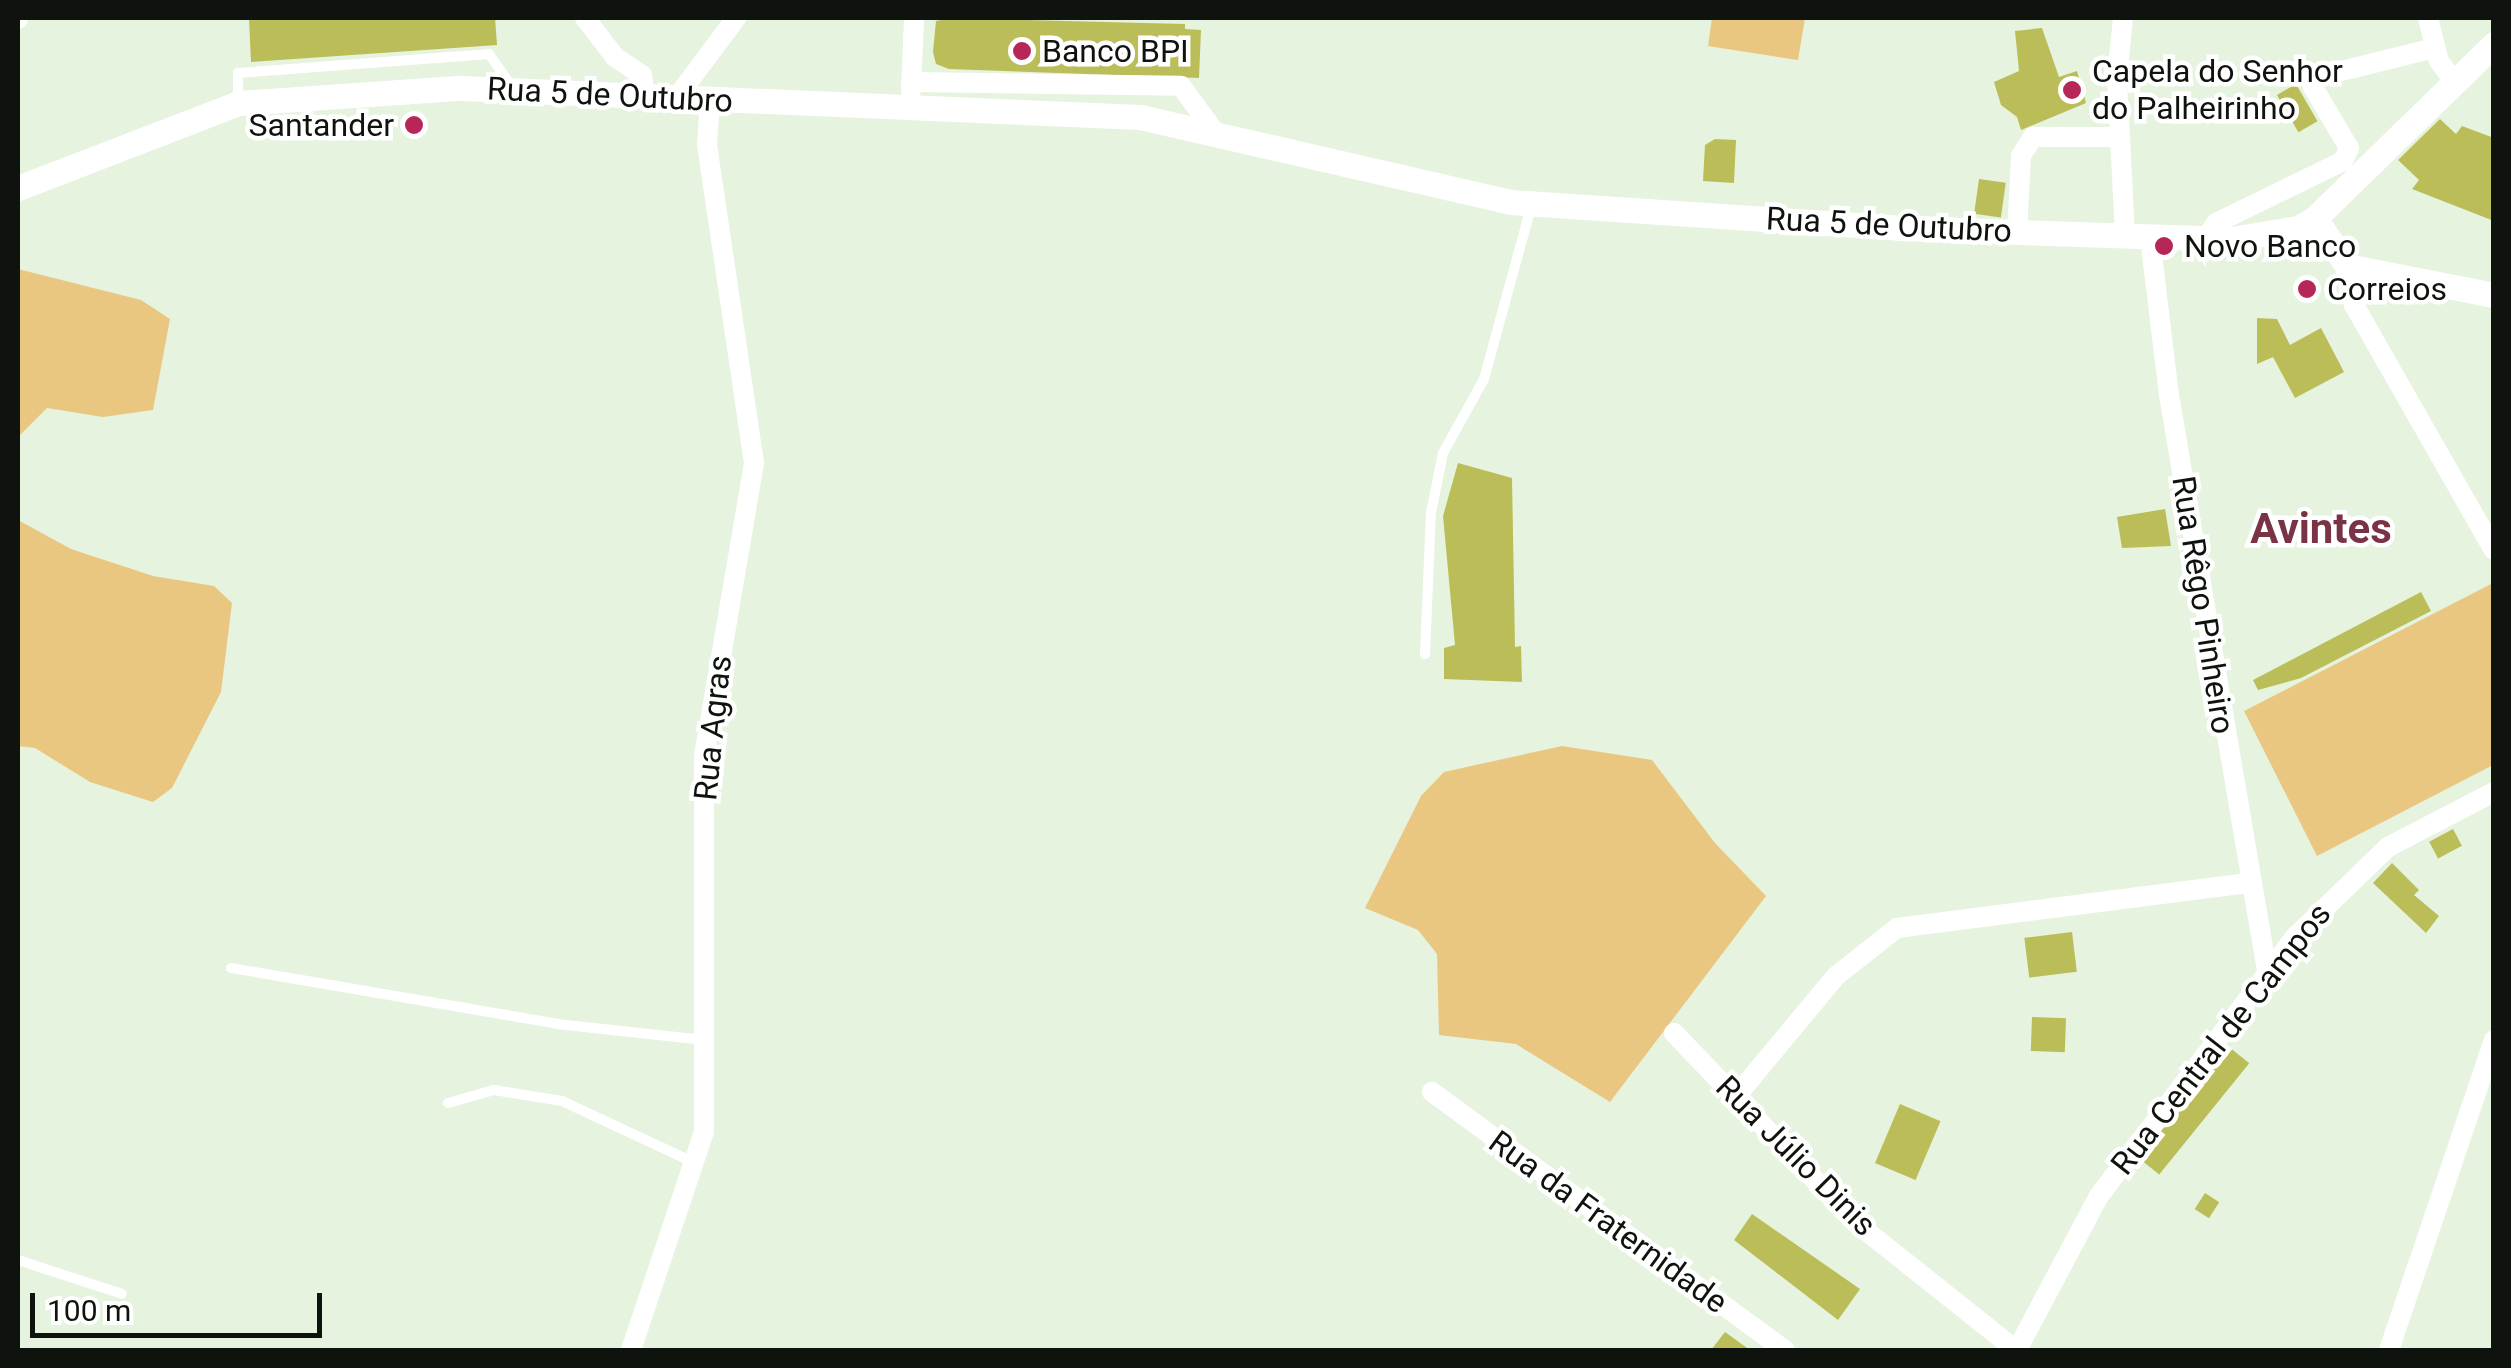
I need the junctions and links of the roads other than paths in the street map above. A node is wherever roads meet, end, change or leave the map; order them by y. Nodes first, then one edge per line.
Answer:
1 (584, 18) edge
2 (736, 18) edge
3 (914, 18) edge
4 (2122, 18) edge
5 (2428, 18) edge
6 (2494, 44) edge
7 (2434, 48) junction
8 (911, 82) junction
9 (2454, 82) junction
10 (515, 90) junction
11 (645, 96) junction
12 (677, 97) junction
13 (710, 100) junction
14 (238, 103) junction
15 (911, 108) junction
16 (1217, 135) junction
17 (2120, 137) junction
18 (18, 188) edge
19 (1532, 204) junction
20 (2314, 218) junction
21 (2016, 233) junction
22 (2138, 238) junction
23 (2206, 238) junction
24 (2347, 266) junction
25 (2494, 295) edge
26 (2494, 550) edge
27 (1425, 654) dead end
28 (2494, 792) edge
29 (2248, 883) junction
30 (231, 968) dead end
31 (2267, 971) junction
32 (1674, 1034) dead end
33 (707, 1040) junction
34 (2494, 1040) edge
35 (1432, 1092) dead end
36 (1738, 1094) junction
37 (448, 1103) dead end
38 (696, 1164) junction
39 (18, 1260) edge
40 (122, 1294) dead end
41 (631, 1350) edge
42 (1785, 1350) edge
43 (2016, 1350) edge
44 (2389, 1350) edge

1 - 11 street
2 - 12 street
3 - 8 street
4 - 17 street, Rua Rêgo Pinheiro
5 - 7 street
6 - 9 street, Rua 5 de Outubro
7 - 9 street
7 - 23 street
8 - 15 street
8 - 16 street
9 - 20 street, Rua 5 de Outubro
10 - 11 street, Rua 5 de Outubro
10 - 14 street, Rua 5 de Outubro
10 - 14 lane
11 - 12 street, Rua 5 de Outubro
12 - 13 street, Rua 5 de Outubro
13 - 15 street, Rua 5 de Outubro
13 - 33 street, Rua Agras
14 - 18 street, Rua 5 de Outubro
15 - 16 street, Rua 5 de Outubro
16 - 19 street, Rua 5 de Outubro
17 - 21 street
17 - 22 street, Rua Rêgo Pinheiro
19 - 21 street, Rua 5 de Outubro
19 - 27 lane
20 - 23 street, Rua 5 de Outubro
20 - 24 street
21 - 22 street, Rua 5 de Outubro
22 - 23 street, Rua 5 de Outubro
22 - 29 street, Rua Rêgo Pinheiro
24 - 25 street
24 - 26 street
28 - 31 street, Rua Central de Campos
29 - 31 street, Rua Rêgo Pinheiro
29 - 36 street
30 - 33 lane
31 - 43 street, Rua Central de Campos
32 - 36 street, Rua Júlio Dinis
33 - 38 street, Rua Agras
34 - 44 street
35 - 42 street, Rua da Fraternidade
36 - 43 street, Rua Júlio Dinis
37 - 38 lane
38 - 41 street, Rua Agras
39 - 40 lane

